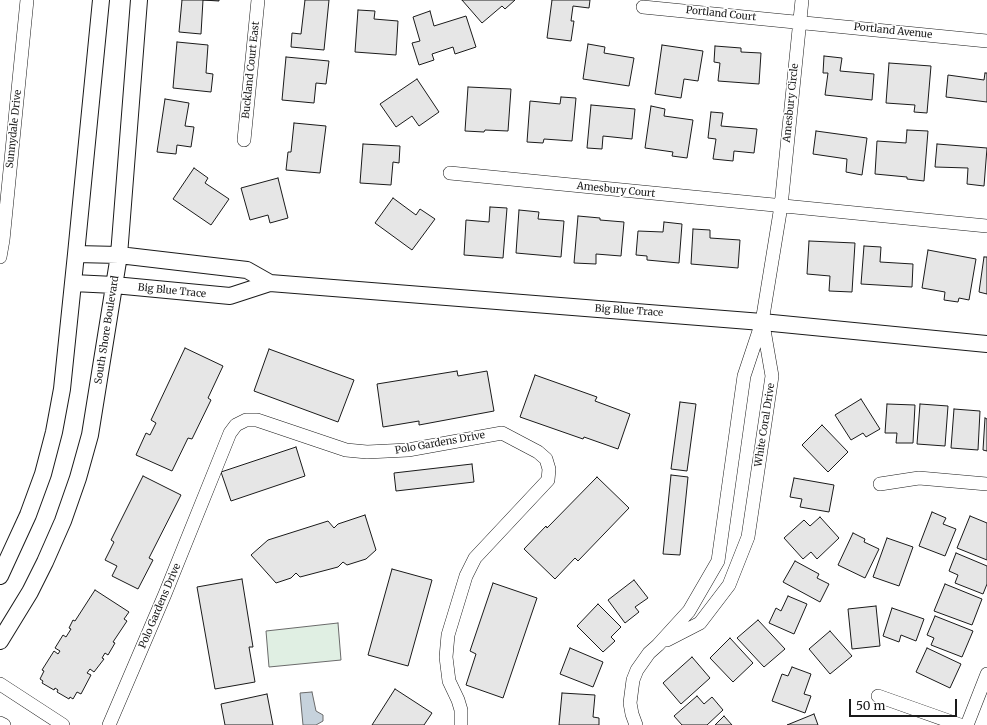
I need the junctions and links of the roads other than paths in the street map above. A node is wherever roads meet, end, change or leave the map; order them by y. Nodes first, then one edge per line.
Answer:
1 (27, 0) edge
2 (101, 0) edge
3 (139, 0) edge
4 (258, 0) edge
5 (802, 0) edge
6 (643, 7) dead end
7 (799, 22) junction
8 (987, 40) edge
9 (244, 140) dead end
10 (450, 173) dead end
11 (781, 206) junction
12 (987, 226) edge
13 (76, 254) junction
14 (119, 255) junction
15 (0, 257) edge
16 (73, 283) junction
17 (270, 283) junction
18 (114, 285) junction
19 (762, 322) junction
20 (987, 344) edge
21 (880, 484) dead end
22 (987, 484) edge
23 (0, 576) edge
24 (0, 641) edge
25 (658, 644) junction
26 (987, 674) edge
27 (0, 684) edge
28 (878, 696) dead end
29 (0, 723) edge
30 (4, 725) edge
31 (63, 725) edge
32 (109, 725) edge
33 (461, 725) edge
34 (636, 725) edge
35 (960, 725) edge
36 (967, 725) edge

1 - 15 street, Sunnydale Drive
2 - 13 street
3 - 14 street, South Shore Boulevard
4 - 9 street, Buckland Court East
5 - 7 street, Amesbury Circle
6 - 7 street, Portland Court
7 - 8 street, Portland Avenue
7 - 11 street, Amesbury Circle
10 - 11 street, Amesbury Court
11 - 12 street
11 - 19 street, Amesbury Circle
13 - 14 street, Big Blue Trace
13 - 16 street
14 - 17 street, Big Blue Trace
14 - 18 street, South Shore Boulevard
16 - 18 street, Big Blue Trace
16 - 23 street
17 - 18 street, Big Blue Trace
17 - 19 street, Big Blue Trace
18 - 24 street, South Shore Boulevard
19 - 20 street, Big Blue Trace
19 - 25 street, White Coral Drive
19 - 25 street, White Coral Drive
21 - 22 street
25 - 34 street, White Coral Drive
26 - 36 street
27 - 31 street
28 - 35 street
29 - 30 street
32 - 33 street, Polo Gardens Drive

